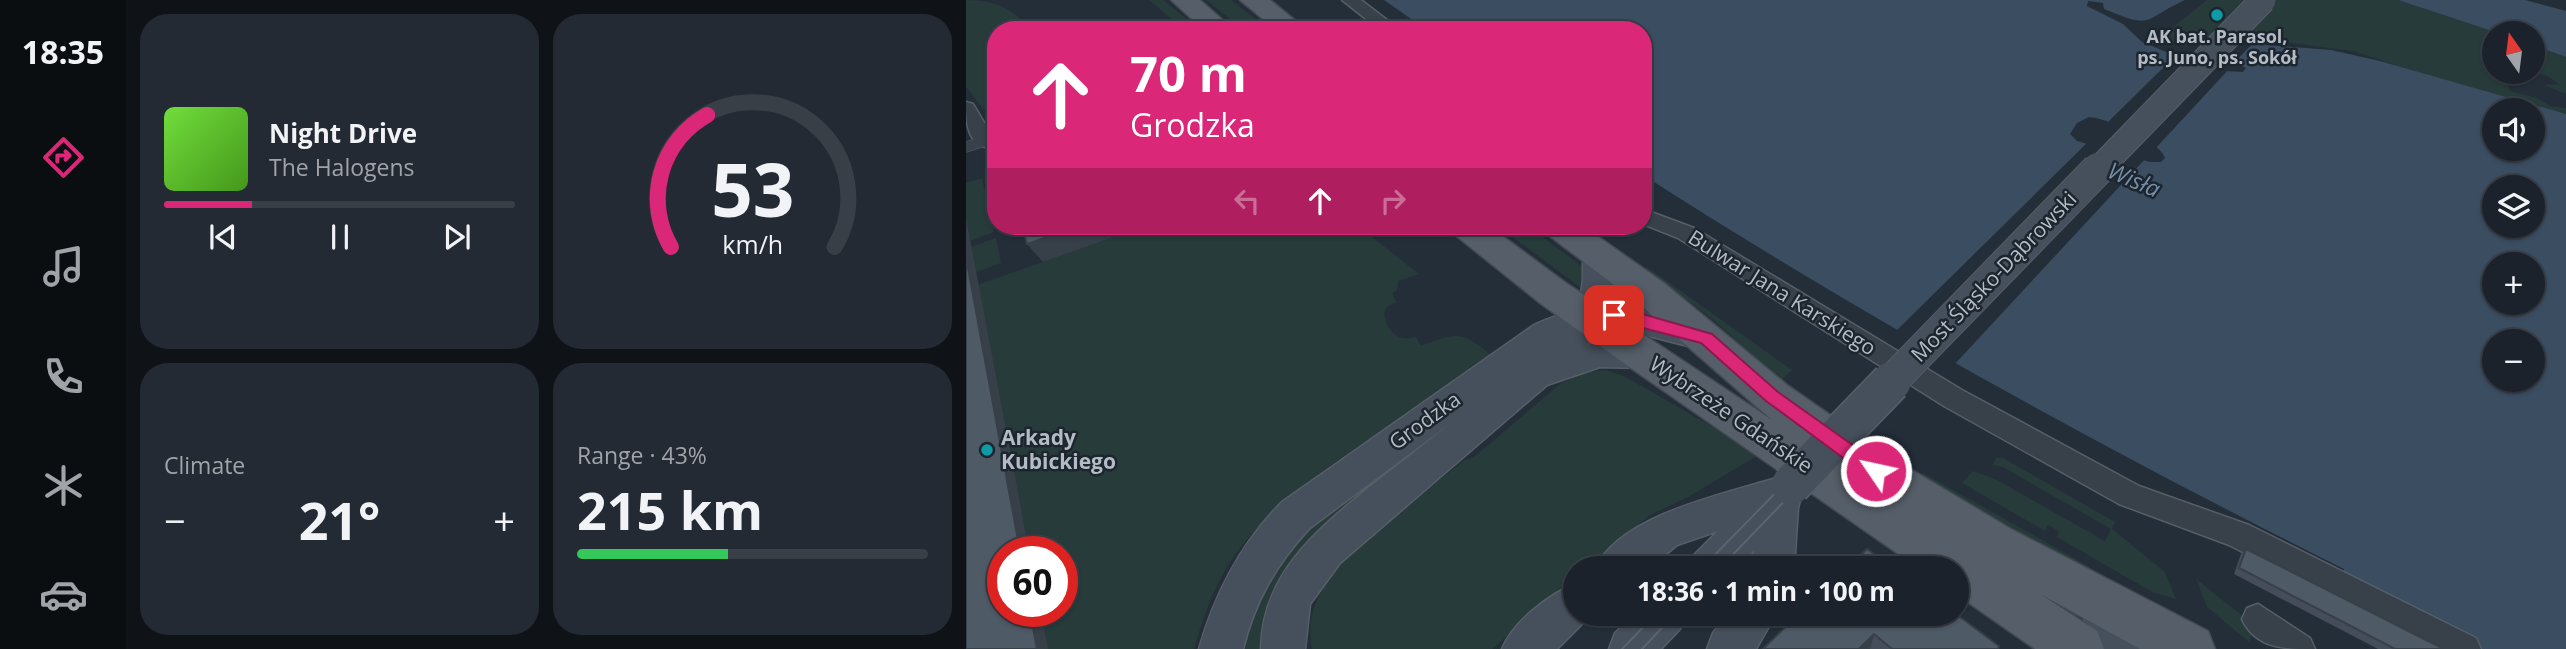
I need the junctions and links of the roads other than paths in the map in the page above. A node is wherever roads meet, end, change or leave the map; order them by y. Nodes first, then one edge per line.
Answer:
1 (1184, 0) edge
2 (1254, 0) edge
3 (1350, 0) edge
4 (2263, 0) edge
5 (1210, 21) edge
6 (1282, 21) edge
7 (1379, 21) edge
8 (966, 108) edge
9 (975, 144) edge
10 (1652, 220) edge
11 (1478, 235) edge
12 (1572, 235) edge
13 (1598, 254) junction
14 (1586, 316) junction
15 (1707, 338) junction
16 (1642, 355) junction
17 (1528, 382) junction
18 (1787, 489) junction
19 (1632, 556) edge
20 (1722, 556) edge
21 (1774, 556) edge
22 (2093, 598) junction
23 (1563, 615) edge
24 (2258, 619) dead end
25 (1653, 626) edge
26 (1746, 626) edge
27 (2064, 643) edge
28 (1221, 649) edge
29 (1283, 649) edge
30 (1524, 649) edge
31 (1631, 649) edge
32 (1729, 649) edge
33 (2127, 649) edge
34 (2190, 649) edge
35 (2299, 649) edge
36 (2465, 649) edge

1 - 5 main road
2 - 6 main road
3 - 7 street
4 - 18 main road, Most Śląsko-Dąbrowski, bridge
8 - 9 street
10 - 36 street, Bulwar Jana Karskiego
11 - 14 main road, Wybrzeże Gdańskie
12 - 13 main road, Wybrzeże Gdańskie
13 - 14 main road
13 - 15 main road, Wybrzeże Gdańskie
14 - 15 main road, Grodzka
14 - 16 main road, Wybrzeże Gdańskie
14 - 17 main road
14 - 28 main road, Grodzka
15 - 22 main road, Wybrzeże Gdańskie
16 - 17 main road
16 - 27 main road, Wybrzeże Gdańskie
17 - 29 main road
18 - 19 main road
18 - 20 main road, Most Śląsko-Dąbrowski
18 - 21 main road
22 - 33 main road
22 - 34 main road, Wybrzeże Gdańskie
23 - 30 main road
24 - 35 street
25 - 31 main road
26 - 32 main road

